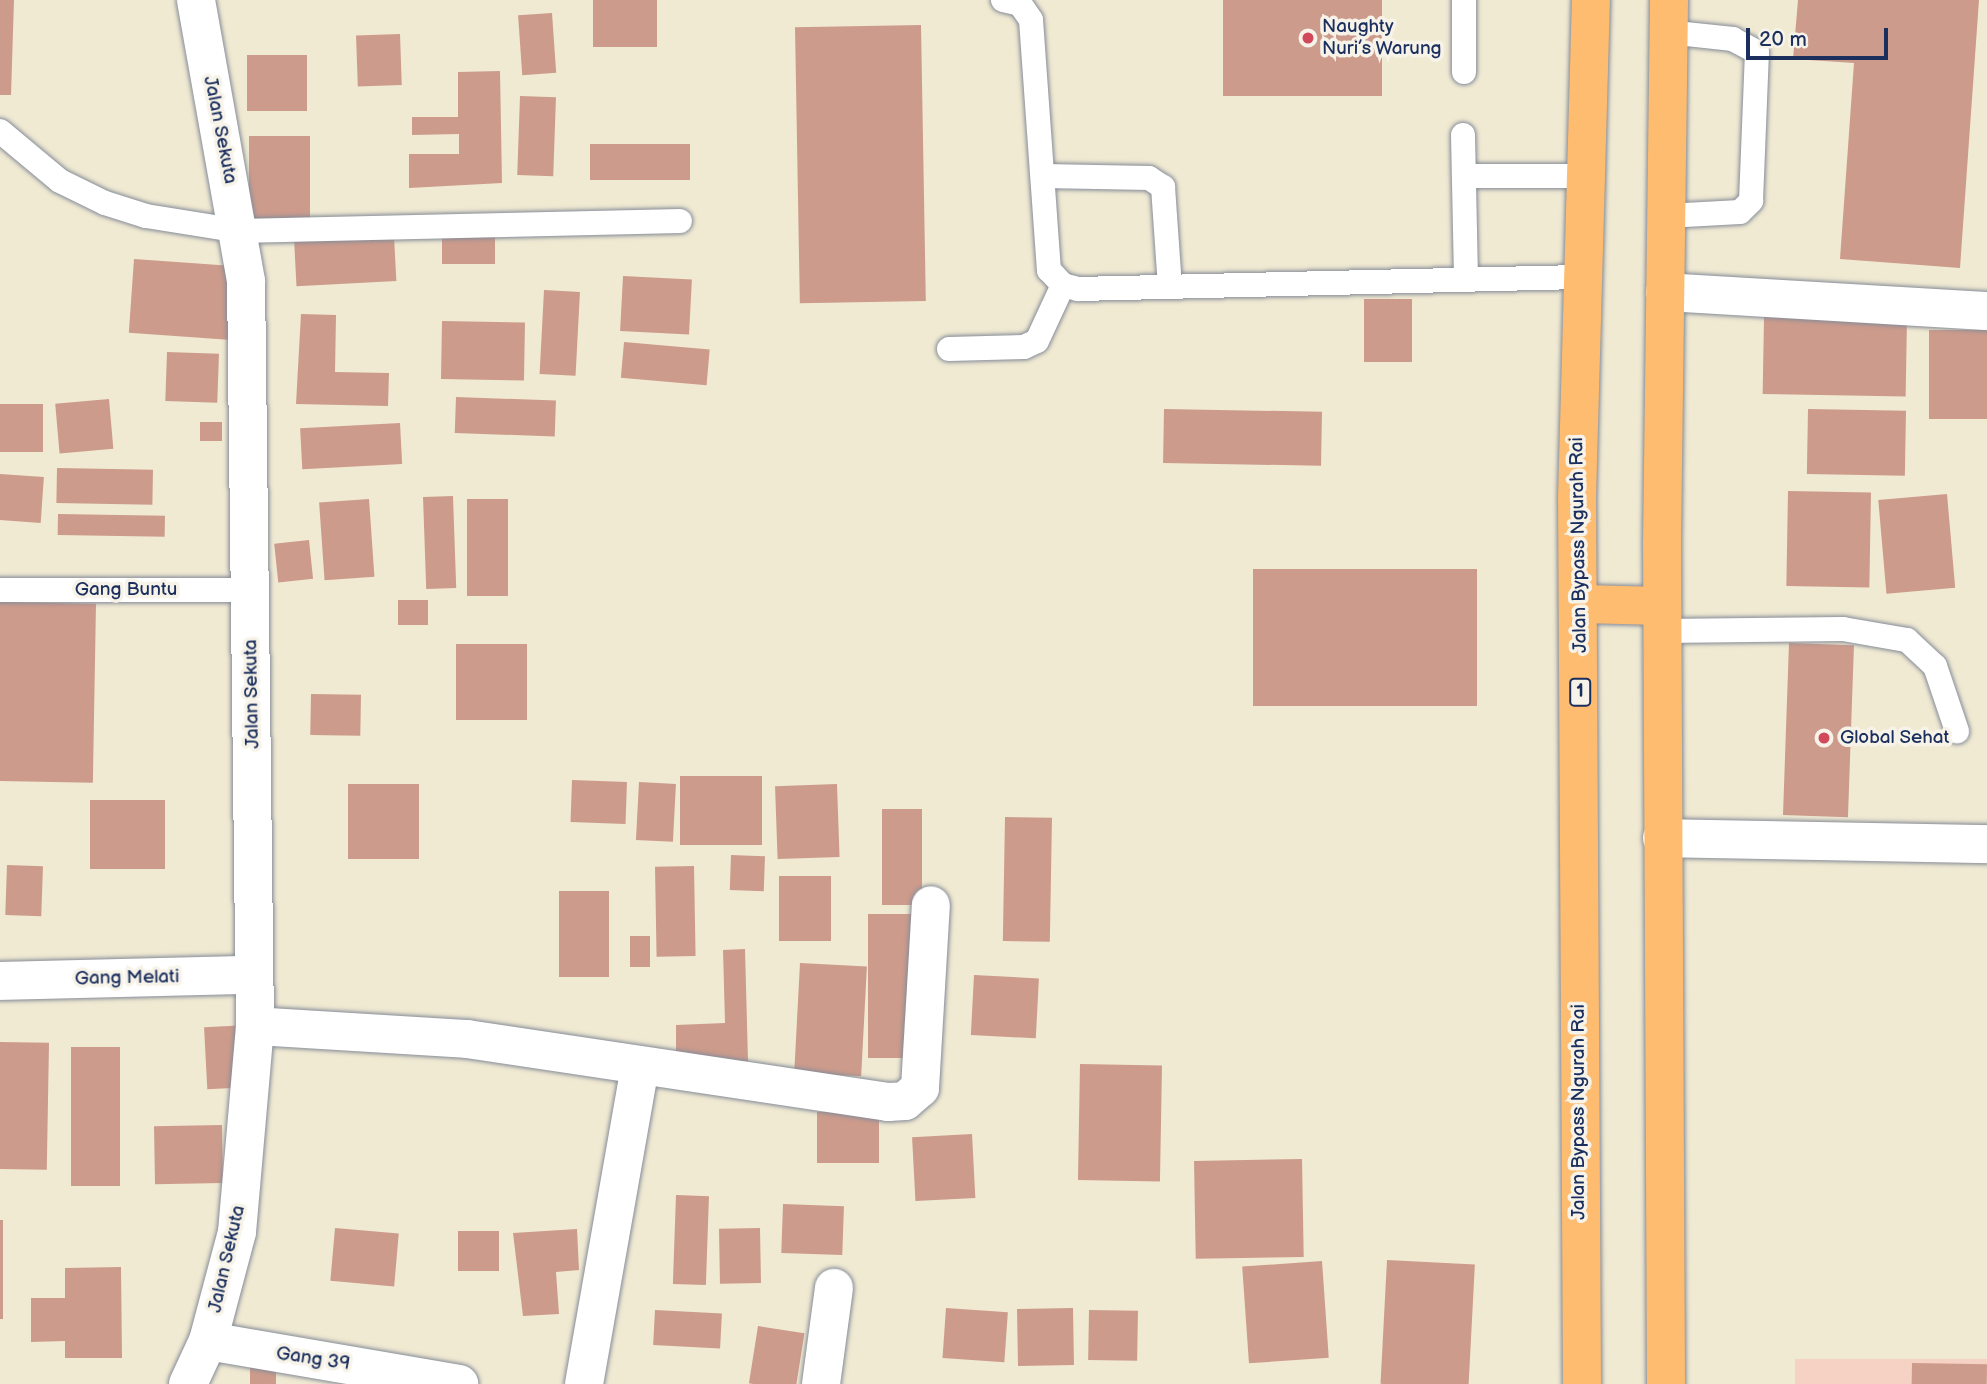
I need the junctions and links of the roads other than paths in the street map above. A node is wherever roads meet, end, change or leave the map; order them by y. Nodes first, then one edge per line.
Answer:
1 (195, 0) edge
2 (1003, 0) edge
3 (1464, 0) edge
4 (1591, 0) edge
5 (1669, 16) edge
6 (1464, 72) dead end
7 (0, 131) edge
8 (1463, 135) dead end
9 (1044, 176) junction
10 (1464, 176) junction
11 (1583, 176) junction
12 (1665, 216) junction
13 (680, 221) dead end
14 (240, 231) junction
15 (1580, 277) junction
16 (1466, 280) junction
17 (1063, 285) junction
18 (1170, 287) junction
19 (1665, 292) junction
20 (1987, 312) edge
21 (949, 349) dead end
22 (0, 575) edge
23 (251, 582) junction
24 (0, 590) edge
25 (1580, 604) junction
26 (1662, 619) junction
27 (1957, 731) dead end
28 (1662, 838) junction
29 (1987, 844) edge
30 (931, 905) dead end
31 (254, 975) junction
32 (0, 981) edge
33 (255, 1026) junction
34 (640, 1066) junction
35 (834, 1288) dead end
36 (208, 1341) junction
37 (188, 1384) edge
38 (459, 1384) edge
39 (584, 1384) edge
40 (821, 1384) edge
41 (1582, 1384) edge
42 (1666, 1384) edge

1 - 14 street, Jalan Sekuta
2 - 9 lane
3 - 6 lane
4 - 11 highway, Jalan Bypass Ngurah Rai / 1
5 - 12 highway
5 - 12 lane
7 - 14 lane
8 - 10 lane
9 - 17 lane
9 - 18 lane
10 - 11 lane
10 - 16 lane
11 - 15 highway, Jalan Bypass Ngurah Rai / 1
12 - 19 highway
13 - 14 lane
14 - 23 street, Jalan Sekuta
15 - 16 lane
15 - 25 highway, Jalan Bypass Ngurah Rai / 1
16 - 18 lane
17 - 18 lane
17 - 21 lane
19 - 20 street
19 - 26 highway
22 - 23 lane
23 - 24 lane, Gang Buntu
23 - 31 street, Jalan Sekuta
25 - 26 highway
25 - 41 highway, Jalan Bypass Ngurah Rai / 1
26 - 27 lane
26 - 28 highway
28 - 29 street
28 - 42 highway
30 - 34 street
31 - 32 street, Gang Melati
31 - 33 street, Jalan Sekuta
33 - 34 street
33 - 36 street, Jalan Sekuta
34 - 39 street
35 - 40 street
36 - 37 street, Jalan Sekuta
36 - 38 street, Gang 39

